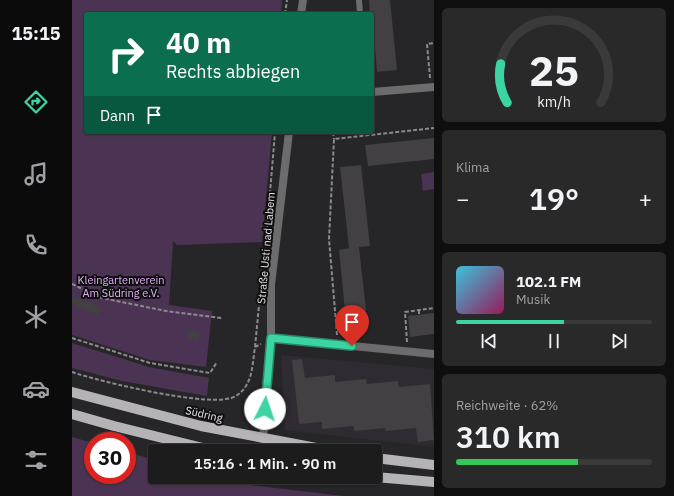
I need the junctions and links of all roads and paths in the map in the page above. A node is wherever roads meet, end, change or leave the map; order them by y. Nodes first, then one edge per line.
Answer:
1 (287, 0) edge
2 (303, 0) edge
3 (359, 0) edge
4 (285, 12) edge
5 (301, 12) edge
6 (360, 12) edge
7 (434, 43) edge
8 (432, 87) edge
9 (374, 92) edge
10 (434, 128) edge
11 (275, 134) edge
12 (289, 134) edge
13 (334, 134) edge
14 (334, 139) junction
15 (266, 232) dead end
16 (72, 284) edge
17 (261, 293) dead end
18 (434, 308) edge
19 (419, 310) junction
20 (419, 315) dead end
21 (222, 318) dead end
22 (72, 338) edge
23 (271, 338) junction
24 (337, 345) junction
25 (255, 347) junction
26 (408, 352) junction
27 (434, 354) edge
28 (217, 362) dead end
29 (72, 372) edge
30 (72, 392) edge
31 (72, 414) edge
32 (263, 439) junction
33 (187, 444) edge
34 (292, 444) edge
35 (382, 459) edge
36 (434, 464) edge
37 (382, 478) edge
38 (434, 482) edge

1 - 4 path
2 - 5 street
3 - 6 lane
7 - 8 path
8 - 9 street
10 - 14 path
11 - 15 path
12 - 23 street, Straße Usti nad Labem
13 - 14 path
14 - 24 path
16 - 21 path
17 - 25 path
18 - 19 path
19 - 20 path
19 - 26 path
22 - 28 path
23 - 24 street
23 - 25 path
23 - 32 street, Straße Usti nad Labem
24 - 26 street
25 - 29 path
26 - 27 street
30 - 32 main road, Südring
31 - 33 main road
32 - 34 main road, Südring
35 - 36 main road
37 - 38 main road

